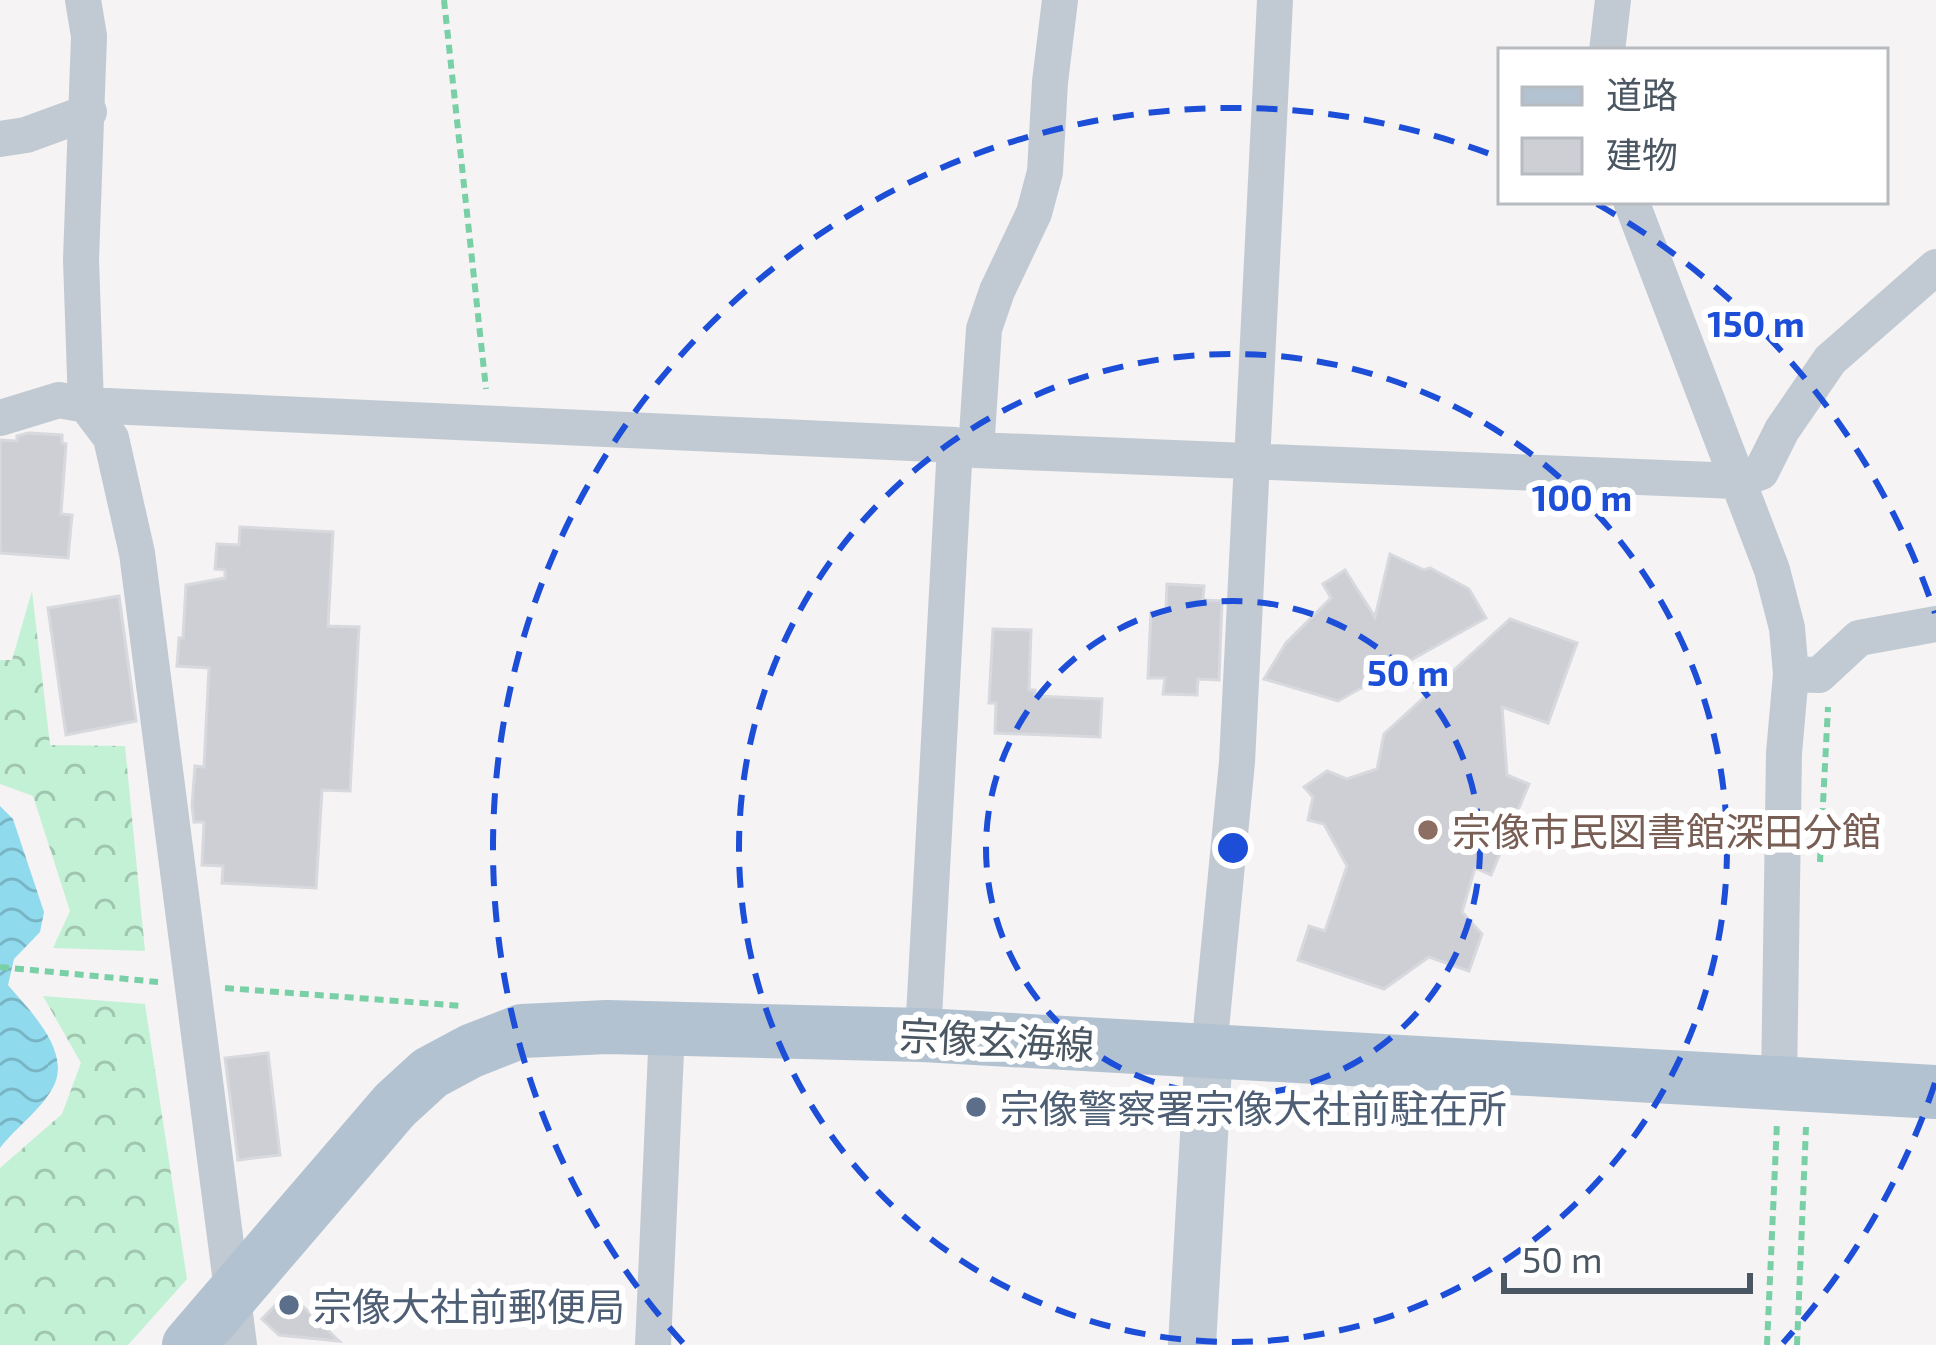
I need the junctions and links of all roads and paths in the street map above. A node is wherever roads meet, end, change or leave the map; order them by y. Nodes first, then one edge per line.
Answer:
1 (83, 0) edge
2 (444, 0) edge
3 (1060, 0) edge
4 (1275, 0) edge
5 (1613, 0) edge
6 (1607, 48) edge
7 (89, 112) junction
8 (0, 139) edge
9 (1632, 204) edge
10 (1936, 267) edge
11 (86, 405) junction
12 (0, 418) edge
13 (490, 422) junction
14 (966, 447) junction
15 (1254, 463) junction
16 (1736, 481) junction
17 (1936, 624) edge
18 (1791, 674) junction
19 (0, 967) edge
20 (194, 986) junction
21 (667, 1029) junction
22 (522, 1031) junction
23 (923, 1035) junction
24 (1209, 1048) junction
25 (1793, 1084) junction
26 (1936, 1092) edge
27 (236, 1319) edge
28 (189, 1345) edge
29 (653, 1345) edge
30 (1192, 1345) edge
31 (1767, 1345) edge
32 (1796, 1345) edge

1 - 7 street
2 - 13 path
3 - 14 street
4 - 15 street
5 - 6 street
7 - 8 street
7 - 11 street
9 - 16 street
10 - 16 street
11 - 12 street
11 - 13 street
11 - 20 street
13 - 14 street
14 - 15 street
14 - 23 street
15 - 16 street
15 - 24 street
16 - 18 street
17 - 18 street
18 - 25 street
19 - 20 path
20 - 22 path
20 - 27 street
21 - 22 main road, 宗像玄海線
21 - 23 main road, 宗像玄海線
21 - 29 street
22 - 27 main road, 宗像玄海線
23 - 24 main road, 宗像玄海線
24 - 25 main road, 宗像玄海線
24 - 30 main road
25 - 26 main road, 宗像玄海線
25 - 31 path
25 - 32 path
27 - 28 main road, 宗像玄海線

